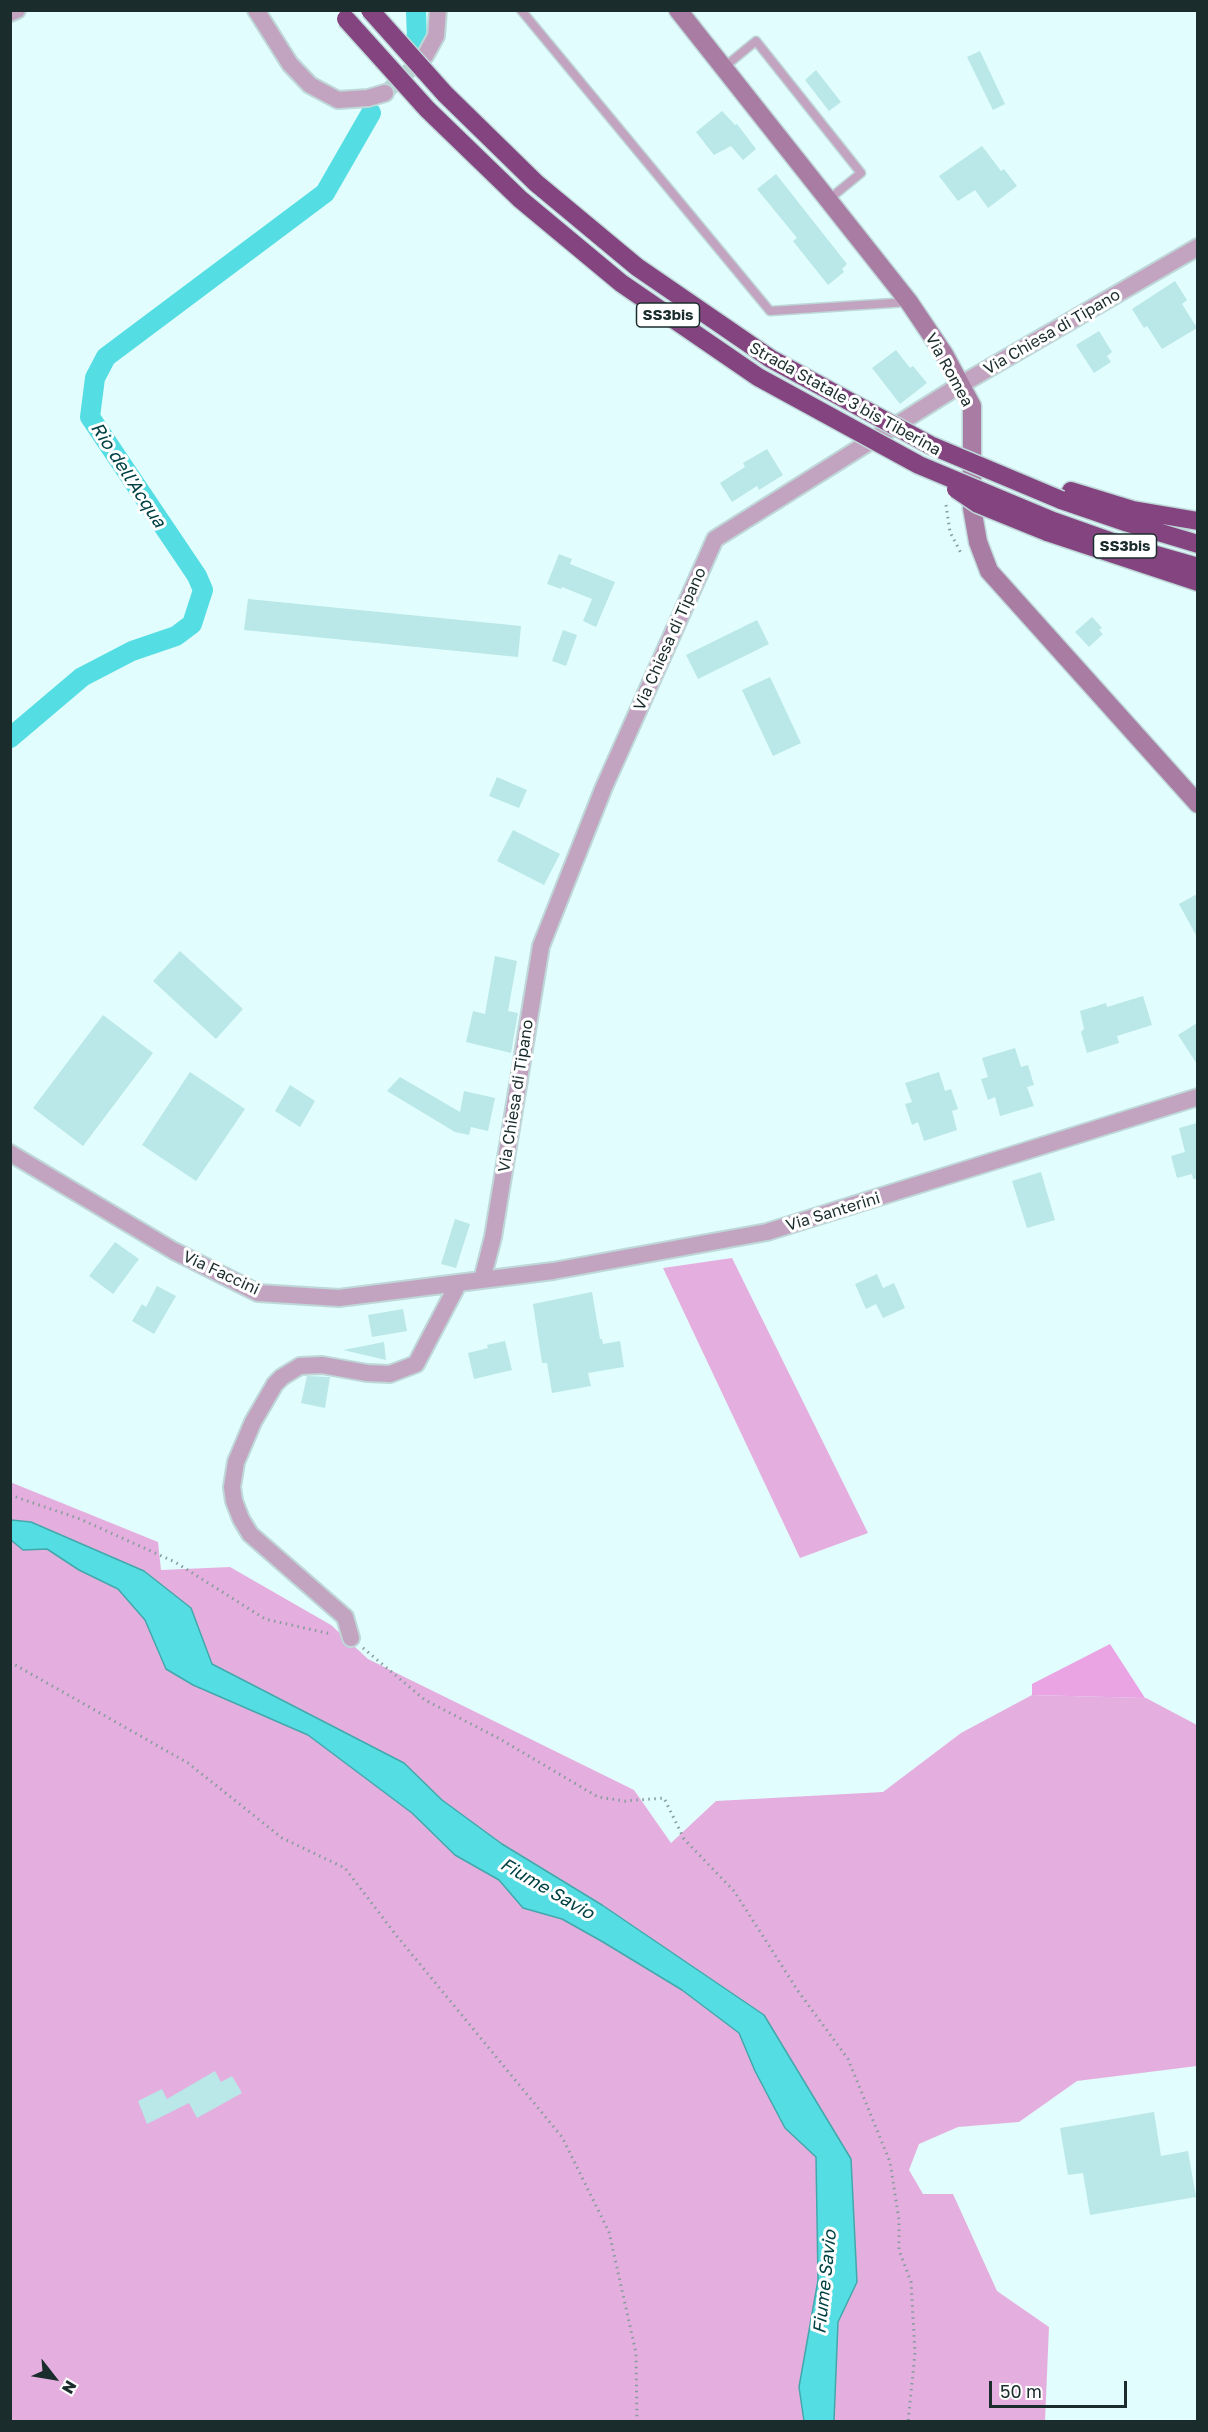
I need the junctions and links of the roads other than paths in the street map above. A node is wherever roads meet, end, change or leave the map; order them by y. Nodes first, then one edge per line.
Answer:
1 (17, 10) edge
2 (256, 10) edge
3 (370, 10) edge
4 (438, 10) edge
5 (521, 10) edge
6 (678, 10) edge
7 (10, 13) edge
8 (342, 15) edge
9 (425, 56) tunnel mouth
10 (723, 68) junction
11 (385, 93) tunnel mouth
12 (828, 200) junction
13 (1197, 248) edge
14 (909, 302) junction
15 (960, 385) junction
16 (1063, 494) junction
17 (1197, 521) edge
18 (1050, 527) junction
19 (1197, 544) edge
20 (1197, 567) edge
21 (1197, 582) edge
22 (1197, 804) edge
23 (1197, 1097) edge
24 (10, 1153) edge
25 (482, 1280) junction
26 (458, 1284) junction
27 (351, 1638) road end

1 - 7 street
2 - 11 street
3 - 16 highway, Strada Statale 3 bis Tiberina / SS3bis, bridge
4 - 9 street
5 - 14 lane
6 - 10 main road, Via Romea
8 - 18 highway, Strada Statale 3 bis Tiberina / SS3bis, bridge
10 - 12 main road, Via Romea
10 - 12 lane
12 - 14 main road, Via Romea
13 - 15 street, Via Chiesa di Tipano
14 - 15 main road, Via Romea
15 - 22 main road, Via Romea
15 - 25 street, Via Chiesa di Tipano
16 - 17 highway
16 - 19 highway, Strada Statale 3 bis Tiberina / SS3bis
18 - 20 highway, SS3bis
18 - 21 highway
23 - 25 street, Via Santerini
24 - 26 street, Via Faccini
25 - 26 street, Via Santerini
26 - 27 street

